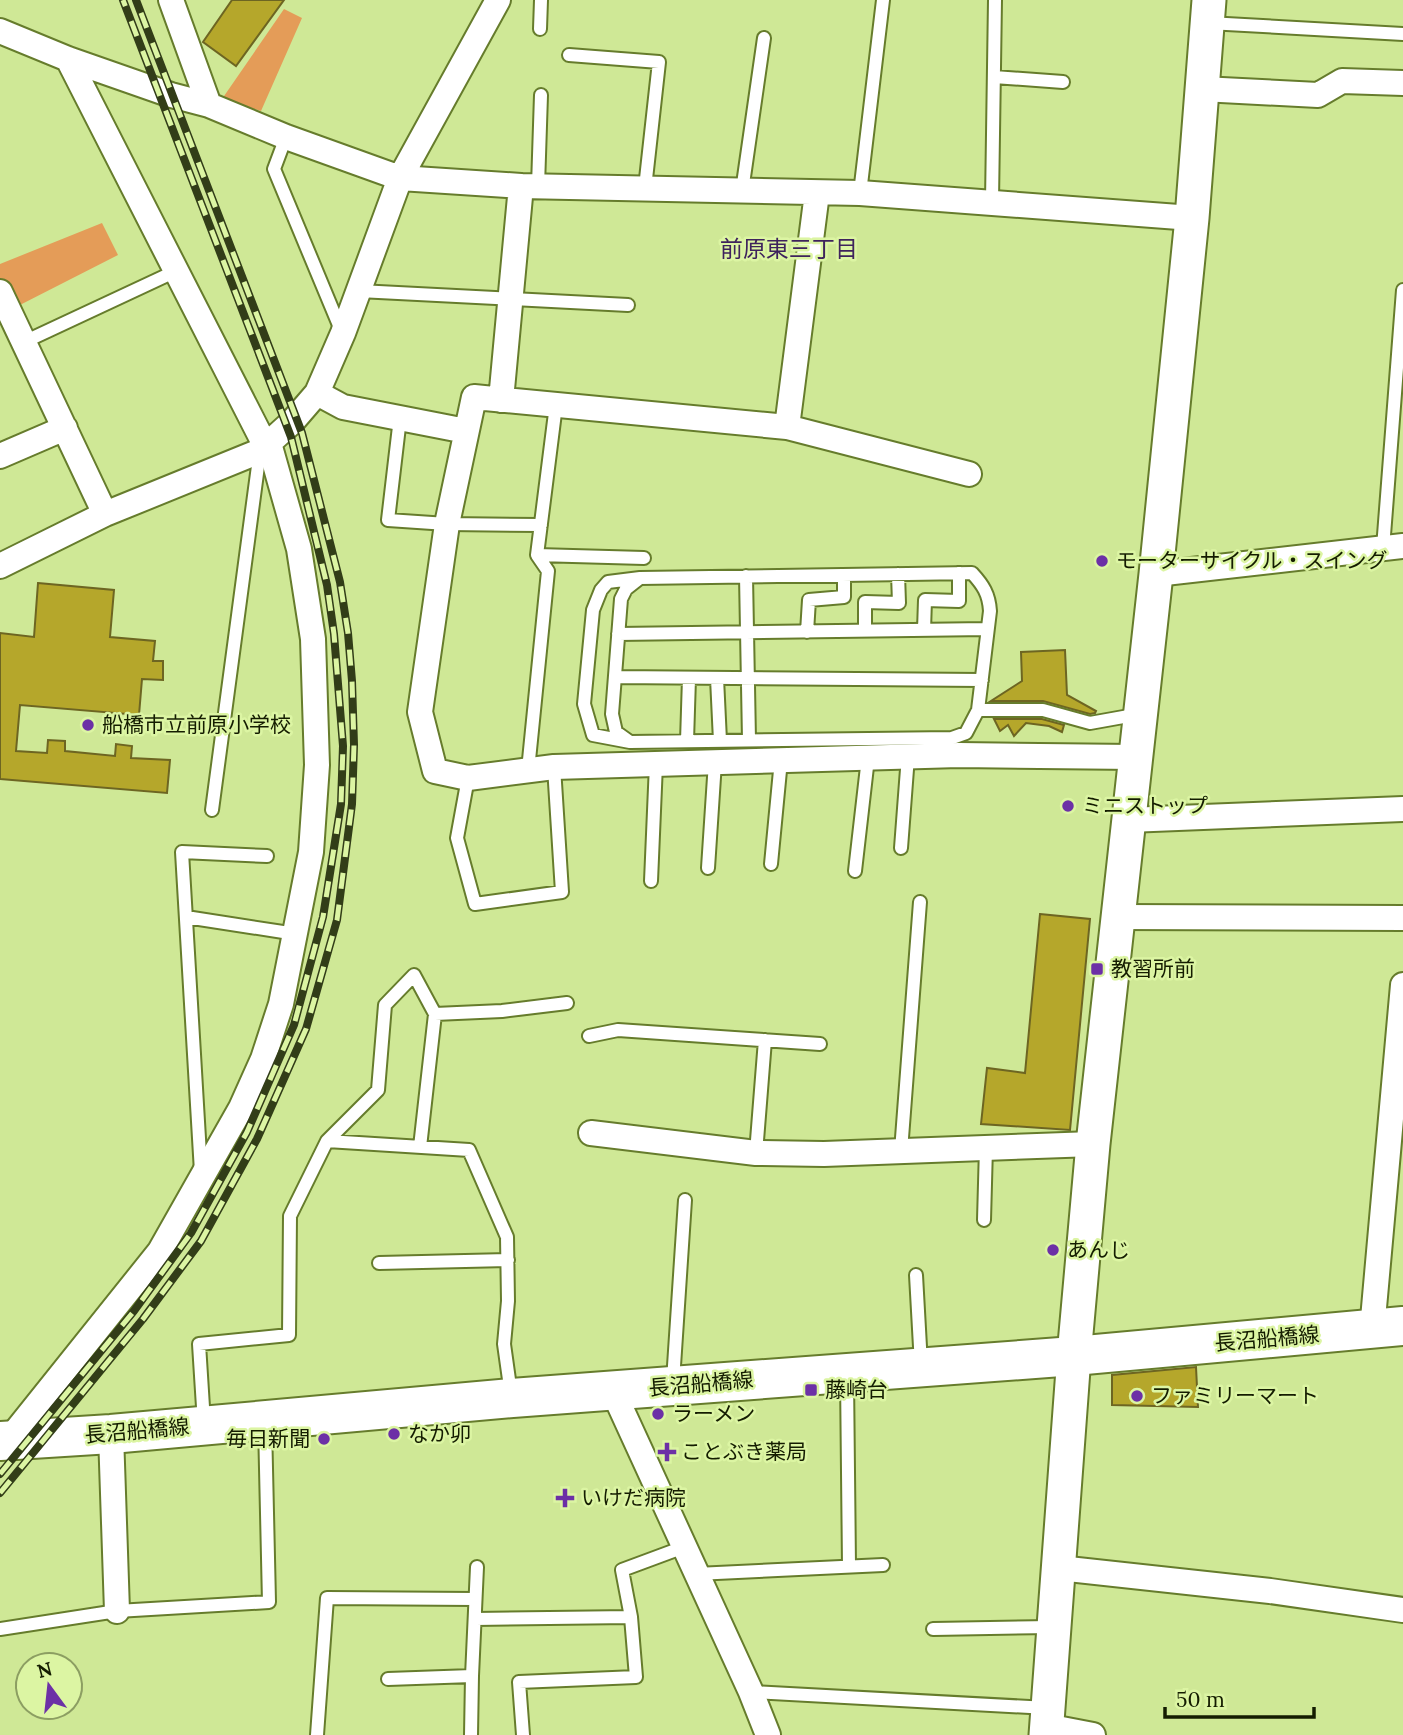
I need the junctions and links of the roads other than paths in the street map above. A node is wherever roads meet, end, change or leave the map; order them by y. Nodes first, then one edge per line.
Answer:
1 (171, 0) edge
2 (498, 0) edge
3 (541, 0) edge
4 (883, 0) edge
5 (996, 0) edge
6 (1208, 11) edge
7 (540, 29) dead end
8 (0, 31) edge
9 (1403, 34) edge
10 (764, 38) dead end
11 (569, 55) dead end
12 (68, 59) junction
13 (994, 77) junction
14 (1063, 82) dead end
15 (1403, 83) edge
16 (1202, 89) junction
17 (541, 95) dead end
18 (209, 105) junction
19 (286, 137) junction
20 (400, 178) junction
21 (529, 186) junction
22 (645, 188) junction
23 (742, 191) junction
24 (817, 192) junction
25 (860, 193) junction
26 (992, 201) junction
27 (1192, 218) junction
28 (176, 271) junction
29 (1403, 290) edge
30 (359, 291) junction
31 (0, 292) edge
32 (510, 298) junction
33 (628, 304) dead end
34 (343, 333) junction
35 (24, 342) junction
36 (317, 393) junction
37 (501, 400) junction
38 (556, 405) junction
39 (400, 418) junction
40 (787, 427) junction
41 (65, 428) junction
42 (466, 431) junction
43 (265, 447) junction
44 (0, 456) edge
45 (969, 474) dead end
46 (105, 514) junction
47 (447, 524) junction
48 (541, 525) junction
49 (1393, 547) edge
50 (537, 555) junction
51 (644, 558) dead end
52 (0, 566) edge
53 (959, 573) junction
54 (1156, 573) junction
55 (898, 574) junction
56 (844, 575) junction
57 (746, 576) junction
58 (640, 578) junction
59 (924, 629) junction
60 (988, 629) junction
61 (865, 631) junction
62 (807, 632) junction
63 (747, 633) junction
64 (618, 634) junction
65 (615, 677) junction
66 (689, 678) junction
67 (717, 678) junction
68 (748, 679) junction
69 (982, 680) junction
70 (978, 710) junction
71 (1140, 714) junction
72 (749, 740) junction
73 (687, 741) junction
74 (630, 742) junction
75 (717, 751) junction
76 (908, 756) junction
77 (1135, 757) junction
78 (868, 758) junction
79 (781, 760) junction
80 (656, 764) junction
81 (554, 767) junction
82 (528, 771) junction
83 (468, 778) junction
84 (1403, 809) edge
85 (212, 810) dead end
86 (1128, 820) junction
87 (901, 848) dead end
88 (267, 856) dead end
89 (771, 864) dead end
90 (708, 868) dead end
91 (855, 871) dead end
92 (651, 881) dead end
93 (920, 902) dead end
94 (186, 917) junction
95 (1118, 917) junction
96 (1403, 918) edge
97 (296, 934) junction
98 (1403, 985) edge
99 (567, 1003) dead end
100 (435, 1014) junction
101 (589, 1037) dead end
102 (765, 1040) junction
103 (820, 1044) dead end
104 (591, 1133) dead end
105 (327, 1141) junction
106 (1093, 1144) junction
107 (420, 1147) junction
108 (986, 1147) junction
109 (901, 1151) junction
110 (756, 1153) junction
111 (201, 1180) junction
112 (685, 1200) dead end
113 (984, 1220) dead end
114 (508, 1260) junction
115 (379, 1263) dead end
116 (916, 1275) dead end
117 (1388, 1328) edge
118 (1074, 1356) junction
119 (921, 1366) junction
120 (847, 1372) junction
121 (673, 1385) junction
122 (613, 1391) junction
123 (512, 1398) junction
124 (265, 1420) junction
125 (205, 1425) junction
126 (111, 1434) junction
127 (3, 1444) edge
128 (684, 1547) junction
129 (883, 1565) dead end
130 (849, 1566) junction
131 (477, 1567) dead end
132 (1059, 1569) junction
133 (696, 1574) junction
134 (475, 1599) junction
135 (1403, 1610) edge
136 (117, 1611) junction
137 (631, 1617) junction
138 (475, 1619) junction
139 (1054, 1627) junction
140 (0, 1629) edge
141 (933, 1629) dead end
142 (472, 1676) junction
143 (388, 1679) dead end
144 (751, 1692) junction
145 (1047, 1723) edge
146 (317, 1735) edge
147 (471, 1735) edge
148 (523, 1735) edge
149 (768, 1735) edge
150 (1093, 1735) edge

1 - 18 street
2 - 20 street
3 - 7 lane
4 - 25 lane
5 - 13 lane
6 - 9 lane
6 - 16 street
8 - 12 street
10 - 23 lane
11 - 22 lane
12 - 18 street
12 - 28 street
13 - 14 lane
13 - 26 lane
15 - 16 street
16 - 27 street
17 - 21 lane
18 - 19 street
19 - 20 street
19 - 34 lane
20 - 21 street
20 - 30 street
21 - 22 street
21 - 32 street
22 - 23 street
23 - 24 street
24 - 25 street
24 - 40 street
25 - 26 street
26 - 27 street
27 - 54 street
28 - 35 lane
28 - 43 street
29 - 49 lane
30 - 32 lane
30 - 34 street
31 - 35 street
32 - 33 lane
32 - 37 street
34 - 36 street
35 - 41 street
36 - 39 street
36 - 43 street
37 - 38 street
37 - 42 street
38 - 40 street
38 - 48 lane
39 - 42 street
39 - 47 lane
40 - 45 street
41 - 44 street
41 - 46 street
42 - 47 street
43 - 46 street
43 - 85 lane
43 - 97 street
46 - 52 street
47 - 48 lane
47 - 83 street
48 - 50 lane
49 - 54 street
50 - 51 lane
50 - 82 lane
53 - 55 lane
53 - 59 lane
53 - 60 lane
54 - 71 street
55 - 56 lane
55 - 61 lane
56 - 57 lane
56 - 62 lane
57 - 58 lane
57 - 63 lane
58 - 64 lane
58 - 74 lane
59 - 60 lane
59 - 61 lane
60 - 69 lane
61 - 62 lane
62 - 63 lane
63 - 64 lane
63 - 68 lane
64 - 65 lane
65 - 66 lane
65 - 74 lane
66 - 67 lane
66 - 73 lane
67 - 68 lane
67 - 75 lane
68 - 69 lane
68 - 72 lane
69 - 70 lane
70 - 71 lane
70 - 72 lane
71 - 77 street
72 - 75 lane
73 - 74 lane
73 - 75 lane
75 - 79 street
75 - 80 street
75 - 90 lane
76 - 77 street
76 - 78 street
76 - 87 lane
77 - 86 street
78 - 79 street
78 - 91 lane
79 - 89 lane
80 - 81 street
80 - 92 lane
81 - 82 street
81 - 83 lane
82 - 83 street
84 - 86 street
86 - 95 street
88 - 94 lane
93 - 109 lane
94 - 97 lane
94 - 111 lane
95 - 96 street
95 - 106 street
97 - 111 street
98 - 117 street
99 - 100 lane
100 - 105 lane
100 - 107 lane
101 - 102 lane
102 - 103 lane
102 - 110 lane
104 - 110 street
105 - 107 lane
105 - 125 lane
106 - 108 street
106 - 118 street
107 - 114 lane
108 - 109 street
108 - 113 lane
109 - 110 street
111 - 127 street
112 - 121 lane
114 - 115 lane
114 - 123 lane
116 - 119 lane
117 - 118 main road, 長沼船橋線
118 - 119 main road, 長沼船橋線
118 - 132 street
119 - 120 main road, 長沼船橋線
120 - 121 main road, 長沼船橋線
120 - 130 lane
121 - 122 main road, 長沼船橋線
122 - 123 main road, 長沼船橋線
122 - 128 street
123 - 124 main road, 長沼船橋線
124 - 125 main road, 長沼船橋線
124 - 136 lane
125 - 126 main road, 長沼船橋線
126 - 127 main road, 長沼船橋線
126 - 136 street
128 - 133 street
128 - 137 lane
129 - 130 lane
130 - 133 lane
131 - 134 lane
132 - 135 street
132 - 139 street
133 - 144 street
134 - 138 lane
134 - 146 lane
136 - 140 lane
137 - 138 lane
137 - 148 lane
138 - 142 lane
139 - 141 lane
139 - 145 street
142 - 143 lane
142 - 147 lane
144 - 145 lane
144 - 149 street
145 - 150 street

